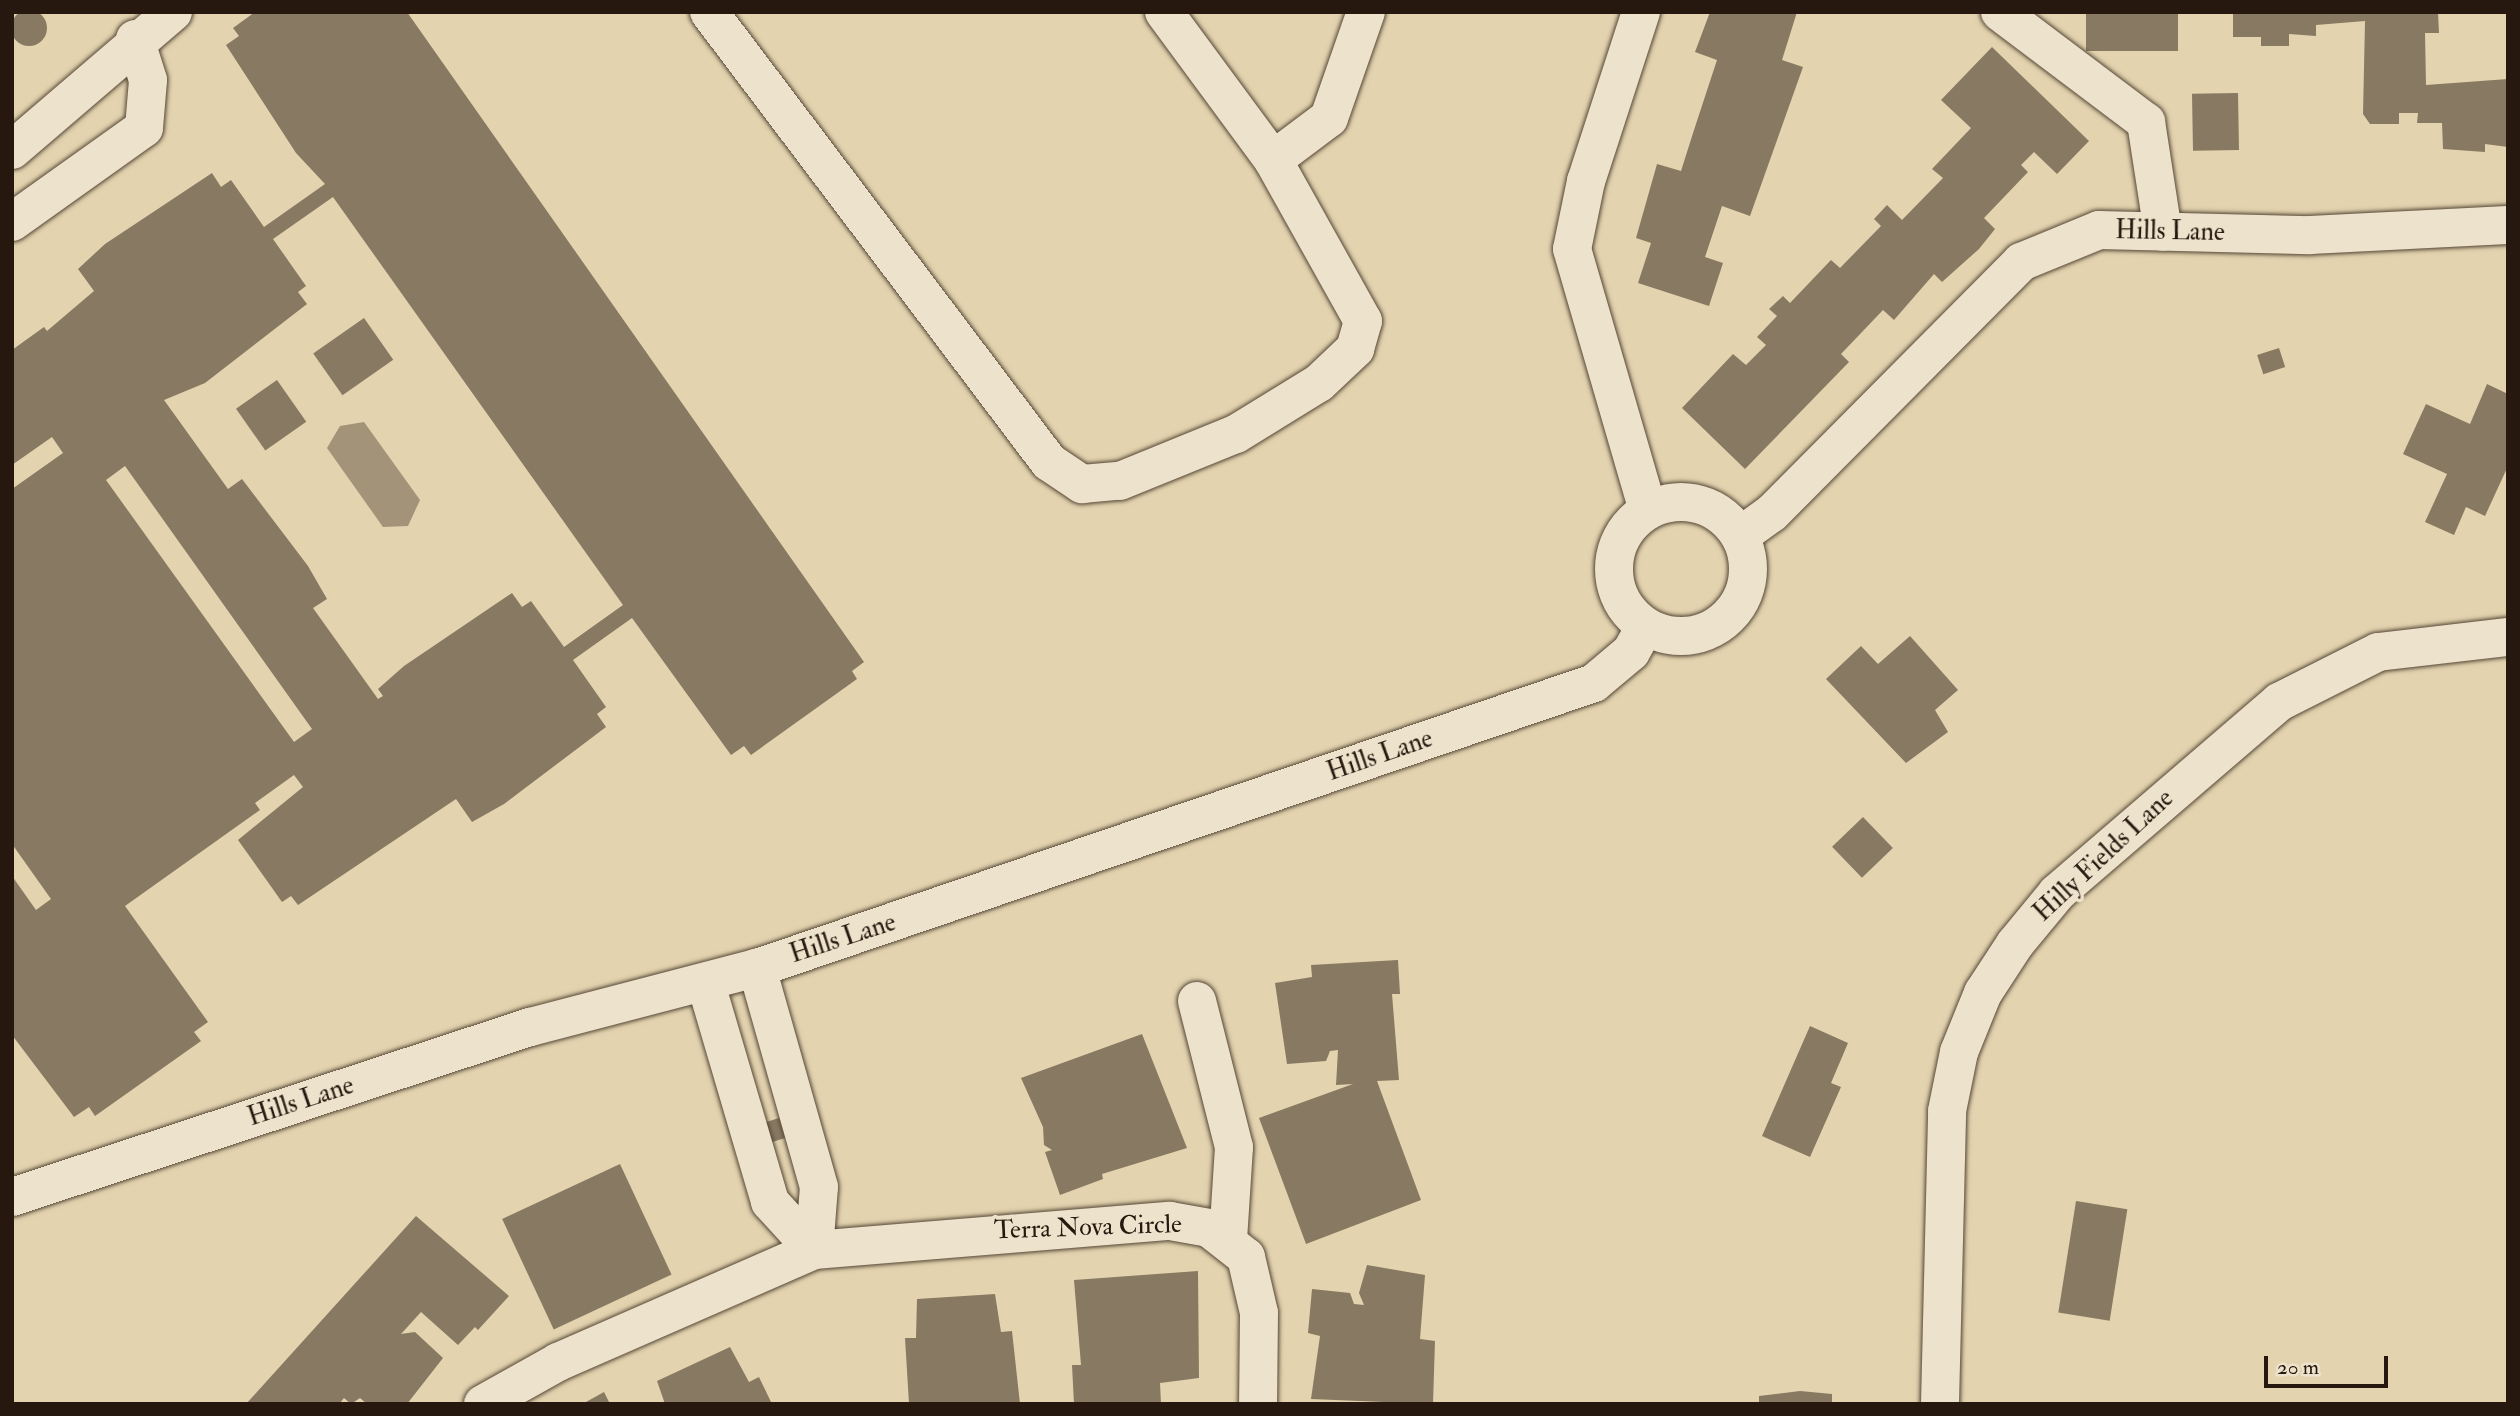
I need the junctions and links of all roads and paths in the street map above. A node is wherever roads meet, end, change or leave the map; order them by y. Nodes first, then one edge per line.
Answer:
1 (173, 12) edge
2 (709, 12) edge
3 (1164, 12) edge
4 (1366, 12) edge
5 (1642, 12) edge
6 (2000, 12) edge
7 (135, 39) junction
8 (12, 150) edge
9 (1273, 160) junction
10 (12, 222) edge
11 (2508, 225) edge
12 (2163, 232) junction
13 (1648, 510) junction
14 (1740, 536) junction
15 (1645, 626) junction
16 (2508, 637) edge
17 (757, 968) junction
18 (706, 984) junction
19 (1197, 1001) dead end
20 (12, 1197) edge
21 (1227, 1240) junction
22 (814, 1250) junction
23 (483, 1404) edge
24 (1258, 1404) edge
25 (1940, 1404) edge

1 - 7 street
2 - 9 street
3 - 9 street
4 - 9 street
5 - 13 street
6 - 12 street
7 - 8 street
7 - 10 street
11 - 12 street, Hills Lane
12 - 14 street, Hills Lane
13 - 14 street
13 - 15 street
14 - 15 street
15 - 17 street, Hills Lane
16 - 25 street, Hilly Fields Lane
17 - 18 street, Hills Lane
17 - 22 street
18 - 20 street, Hills Lane
18 - 22 street
19 - 21 street
21 - 22 street, Terra Nova Circle
21 - 24 street, Terra Nova Circle
22 - 23 street, Terra Nova Circle

